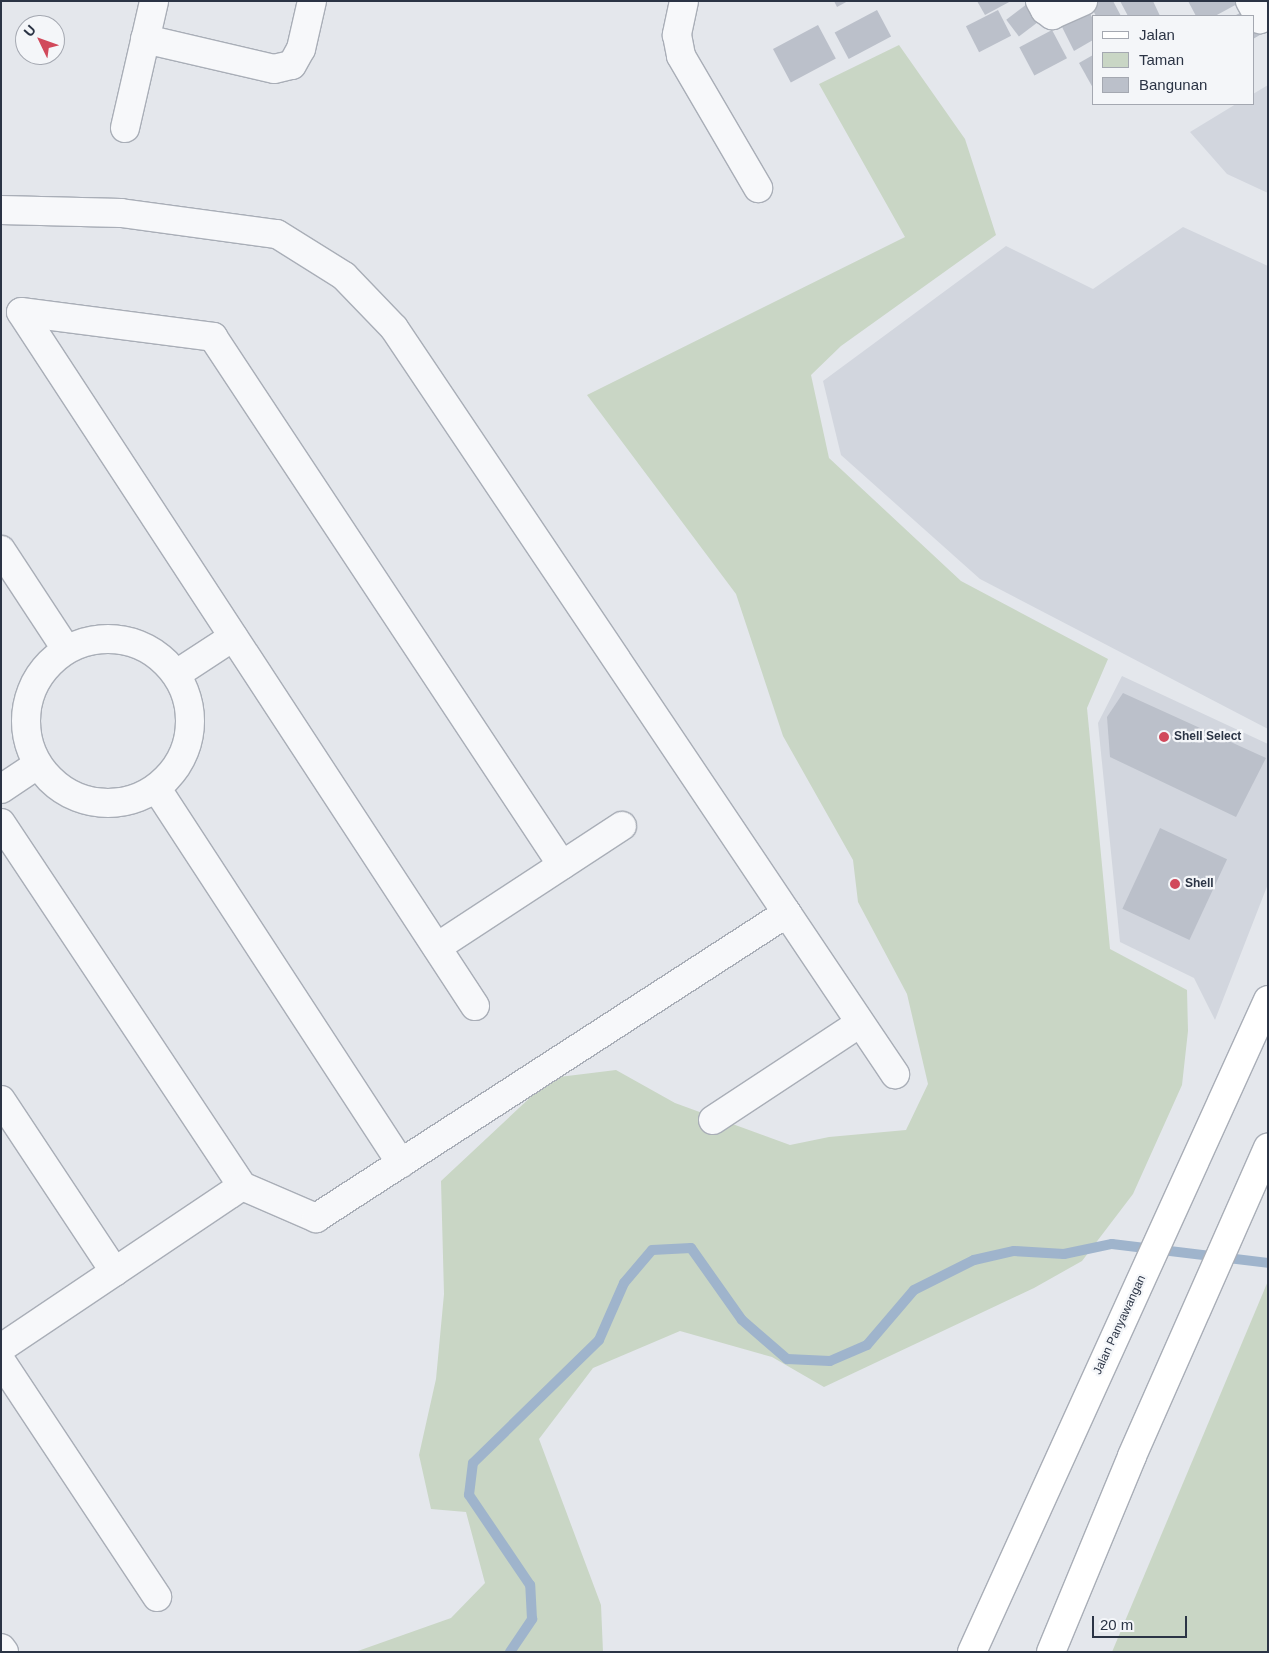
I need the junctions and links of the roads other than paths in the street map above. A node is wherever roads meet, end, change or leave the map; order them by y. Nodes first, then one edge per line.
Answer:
1 (154, 1) edge
2 (312, 1) edge
3 (684, 1) edge
4 (1040, 1) edge
5 (1083, 1) edge
6 (145, 40) junction
7 (124, 128) dead end
8 (758, 188) dead end
9 (1, 210) edge
10 (1, 550) edge
11 (233, 637) junction
12 (66, 649) junction
13 (178, 673) junction
14 (37, 765) junction
15 (1, 789) edge
16 (157, 789) junction
17 (1, 823) edge
18 (622, 826) dead end
19 (562, 865) junction
20 (787, 913) junction
21 (437, 947) junction
22 (1268, 1000) edge
23 (475, 1006) dead end
24 (860, 1023) junction
25 (895, 1074) dead end
26 (1, 1100) edge
27 (713, 1120) dead end
28 (1263, 1158) edge
29 (401, 1163) junction
30 (242, 1186) junction
31 (114, 1272) junction
32 (1, 1348) edge
33 (1, 1361) edge
34 (157, 1597) dead end
35 (1, 1648) edge
36 (4, 1652) edge
37 (972, 1652) edge
38 (1051, 1652) edge

1 - 6 street
2 - 6 street
3 - 8 street
4 - 5 street
6 - 7 street
9 - 20 street
10 - 12 street
11 - 13 street
11 - 19 street
11 - 21 street
12 - 13 street
12 - 14 street
13 - 16 street
14 - 15 street
14 - 16 street
16 - 29 street
17 - 30 street
18 - 19 street
19 - 21 street
20 - 24 street
20 - 29 street
21 - 23 street
22 - 37 main road, Jalan Panyawangan
24 - 25 street
24 - 27 street
26 - 31 street
28 - 38 main road
29 - 30 street
30 - 31 street
31 - 32 street
33 - 34 street
35 - 36 street

